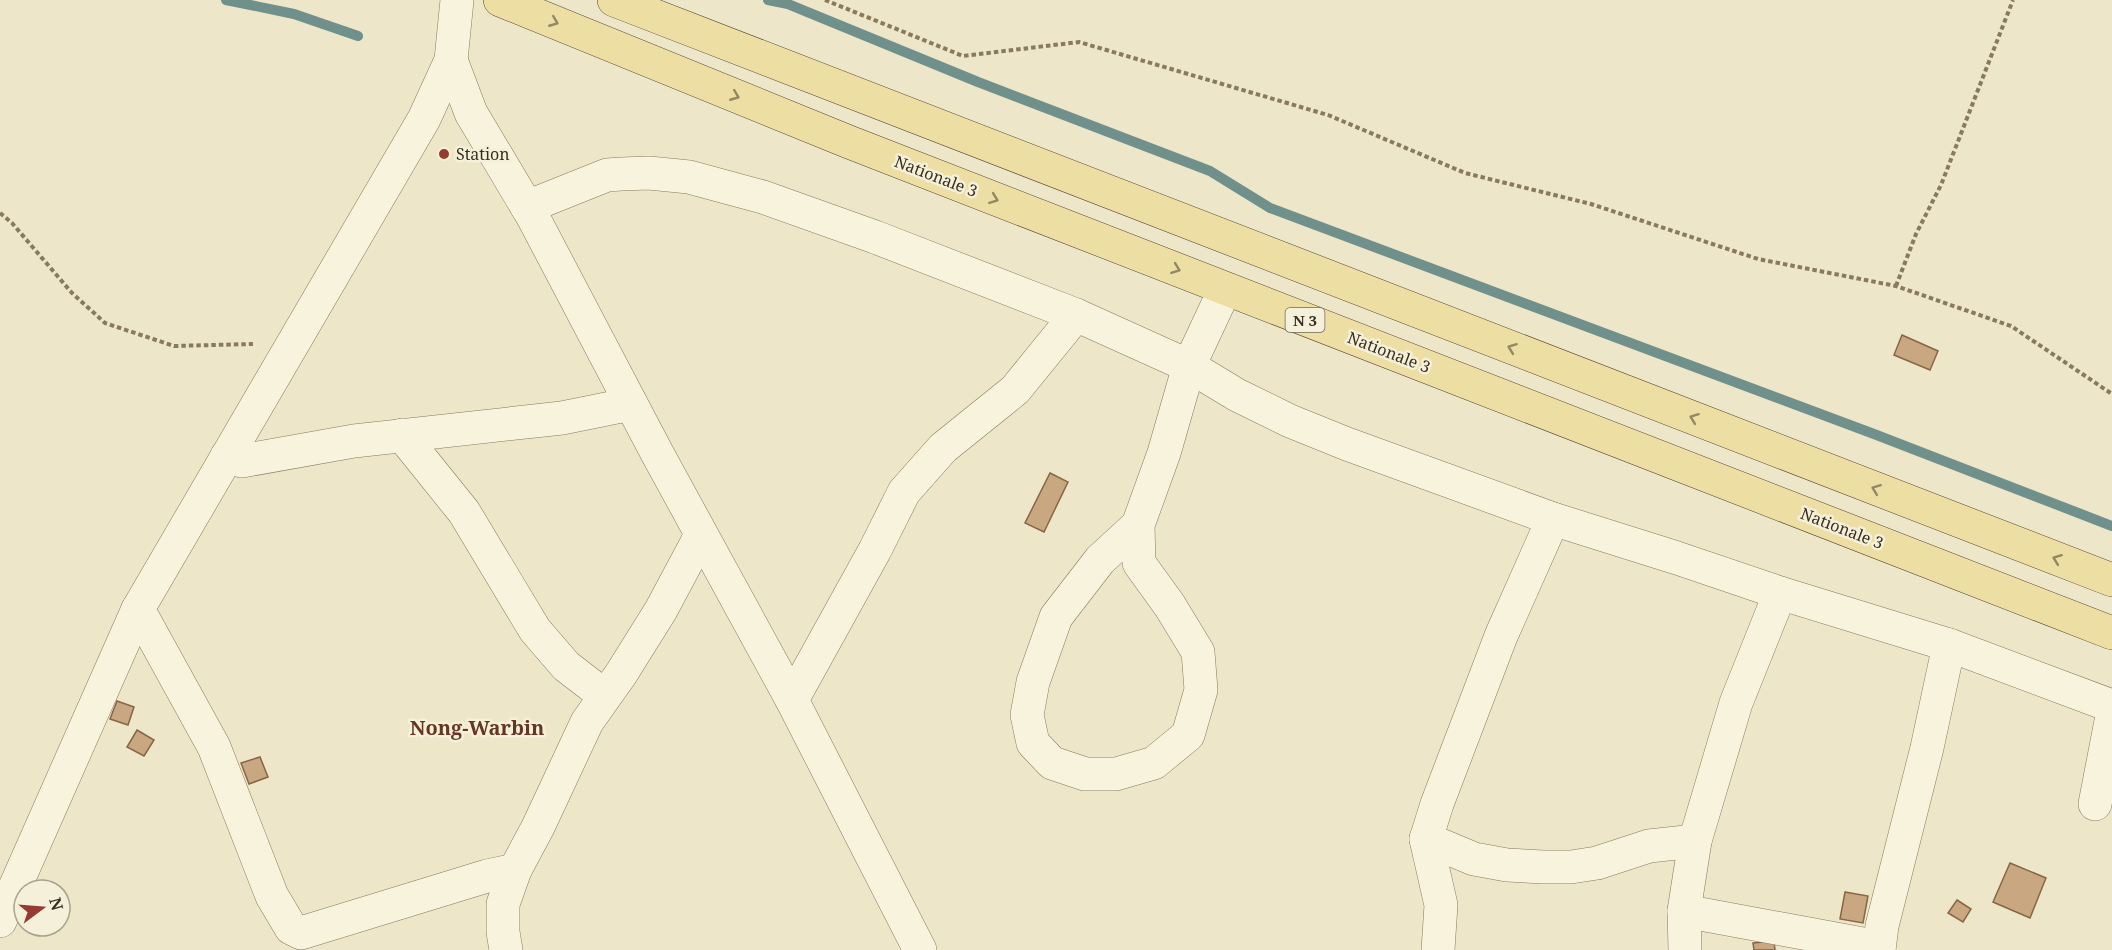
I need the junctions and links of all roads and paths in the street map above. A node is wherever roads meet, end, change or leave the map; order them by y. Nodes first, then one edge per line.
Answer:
1 (457, 0) edge
2 (500, 0) edge
3 (614, 0) edge
4 (825, 0) edge
5 (2013, 0) edge
6 (451, 60) junction
7 (527, 207) junction
8 (0, 213) edge
9 (1896, 286) junction
10 (1225, 289) junction
11 (1076, 315) junction
12 (293, 344) junction
13 (1189, 366) junction
14 (2112, 394) edge
15 (631, 404) junction
16 (402, 435) junction
17 (227, 456) junction
18 (1552, 519) junction
19 (1138, 525) junction
20 (702, 535) junction
21 (2112, 580) edge
22 (1780, 593) junction
23 (138, 609) junction
24 (2112, 633) edge
25 (1949, 645) junction
26 (605, 696) junction
27 (792, 700) junction
28 (2112, 706) edge
29 (2112, 716) edge
30 (2094, 804) dead end
31 (1426, 839) junction
32 (1695, 841) junction
33 (515, 870) junction
34 (1684, 911) junction
35 (0, 921) edge
36 (1879, 949) edge
37 (506, 950) edge
38 (920, 950) edge
39 (1438, 950) edge
40 (1685, 950) edge

1 - 6 street
2 -> 10 main road, Nationale 3 / N 3
21 -> 3 main road
4 - 9 path
5 - 9 path
6 - 7 street
6 - 12 street
7 - 11 street
7 - 15 street
8 - 12 path
9 - 14 path
10 - 13 street
10 - 24 main road, Nationale 3 / N 3
11 - 13 street
11 - 27 street
12 - 17 street
13 - 18 street
13 - 19 street
15 - 16 street
15 - 20 street
16 - 17 street
16 - 26 street
17 - 23 street
18 - 22 street
18 - 31 street
19 - 19 street
20 - 26 street
20 - 27 street
22 - 25 street
22 - 32 street
23 - 33 street
23 - 35 street
25 - 28 street
25 - 36 street
26 - 33 street
27 - 38 street
29 - 30 street
31 - 32 street
31 - 39 street
32 - 34 street
33 - 37 street
34 - 36 street
34 - 40 street

